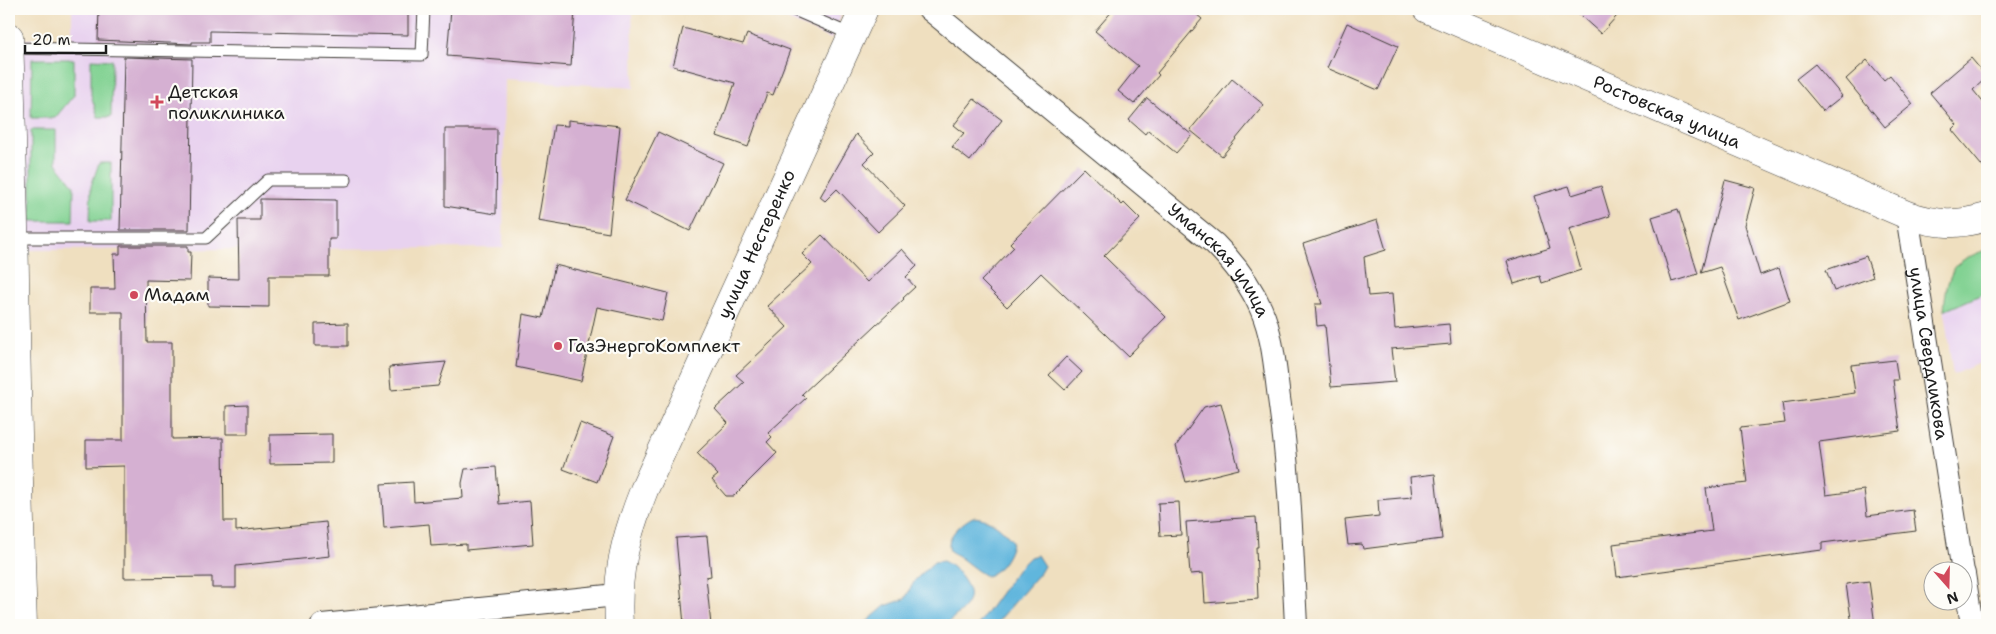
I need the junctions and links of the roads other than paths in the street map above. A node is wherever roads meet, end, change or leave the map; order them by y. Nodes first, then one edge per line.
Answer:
1 (424, 9) edge
2 (792, 9) edge
3 (864, 9) edge
4 (929, 9) edge
5 (1427, 9) edge
6 (852, 35) junction
7 (9, 37) edge
8 (9, 48) edge
9 (11, 148) edge
10 (346, 180) dead end
11 (1907, 215) junction
12 (1987, 217) edge
13 (15, 238) junction
14 (1961, 562) edge
15 (617, 595) junction
16 (1970, 612) edge
17 (22, 625) edge
18 (322, 625) edge
19 (619, 625) edge
20 (1296, 625) edge
21 (1972, 625) edge

1 - 8 lane
2 - 6 lane
3 - 6 street, улица Нестеренко
4 - 20 street, Уманская улица
5 - 11 street, Ростовская улица
6 - 15 street, улица Нестеренко
7 - 8 street
8 - 9 street
9 - 13 street
10 - 13 lane
11 - 12 street
11 - 14 street, улица Свердликова
13 - 17 street
15 - 18 street
15 - 19 street, улица Нестеренко
16 - 21 street, улица Свердликова

